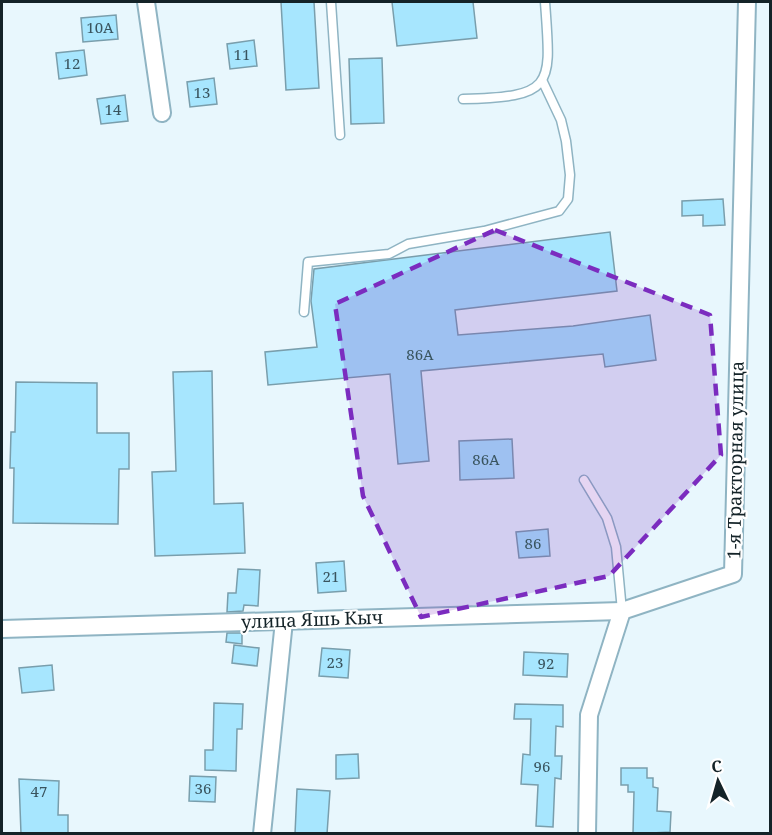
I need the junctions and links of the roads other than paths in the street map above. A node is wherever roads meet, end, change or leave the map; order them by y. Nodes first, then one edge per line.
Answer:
1 (146, 2) edge
2 (331, 2) edge
3 (545, 2) edge
4 (747, 2) edge
5 (543, 82) junction
6 (464, 99) dead end
7 (162, 113) dead end
8 (340, 135) dead end
9 (304, 312) dead end
10 (584, 480) dead end
11 (622, 611) junction
12 (284, 621) junction
13 (2, 629) edge
14 (262, 834) edge
15 (587, 834) edge

1 - 7 street
2 - 8 lane
3 - 5 lane
4 - 11 street, 1-я Тракторная улица
5 - 6 lane
5 - 9 lane
10 - 11 lane
11 - 12 street, улица Яшь Кыч
11 - 15 street
12 - 13 street, улица Яшь Кыч
12 - 14 street

